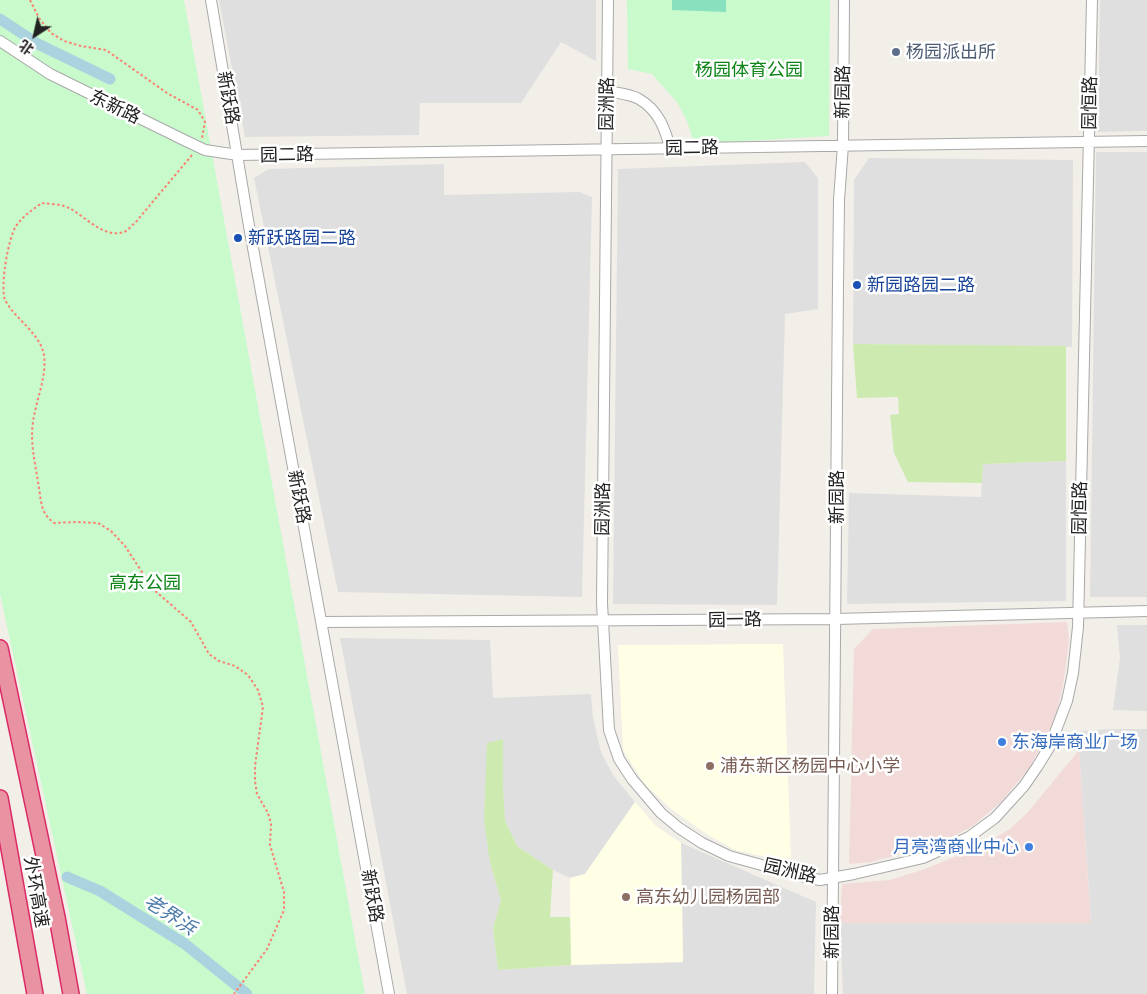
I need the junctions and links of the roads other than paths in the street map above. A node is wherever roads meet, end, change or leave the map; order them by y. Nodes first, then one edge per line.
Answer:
1 (211, 0) edge
2 (608, 0) edge
3 (844, 0) edge
4 (1092, 0) edge
5 (0, 41) edge
6 (608, 91) junction
7 (1147, 141) edge
8 (1089, 142) junction
9 (843, 145) junction
10 (670, 148) junction
11 (607, 150) junction
12 (238, 155) junction
13 (1147, 611) edge
14 (1078, 612) junction
15 (836, 619) junction
16 (604, 621) junction
17 (322, 622) junction
18 (0, 648) edge
19 (0, 798) edge
20 (833, 878) junction
21 (35, 994) edge
22 (71, 994) edge
23 (389, 994) edge
24 (832, 994) edge

1 - 12 street, 新跃路
2 - 6 street, 园洲路
3 - 9 street, 新园路
4 - 8 street, 园恒路
5 - 12 street, 东新路
6 - 10 street
6 - 11 street, 园洲路
7 - 8 street, 园二路
8 - 9 street, 园二路
8 - 14 street, 园恒路
9 - 10 street, 园二路
9 - 15 street, 新园路
10 - 11 street, 园二路
11 - 12 street, 园二路
11 - 16 street, 园洲路
12 - 17 street, 新跃路
13 - 14 street, 园一路
14 - 15 street, 园一路
14 - 20 street, 园恒路
15 - 16 street, 园一路
15 - 20 street, 新园路
16 - 17 street, 园一路
16 - 20 street, 园洲路
17 - 23 street, 新跃路
18 - 22 highway
19 - 21 highway, 外环高速
20 - 24 street, 新园路

